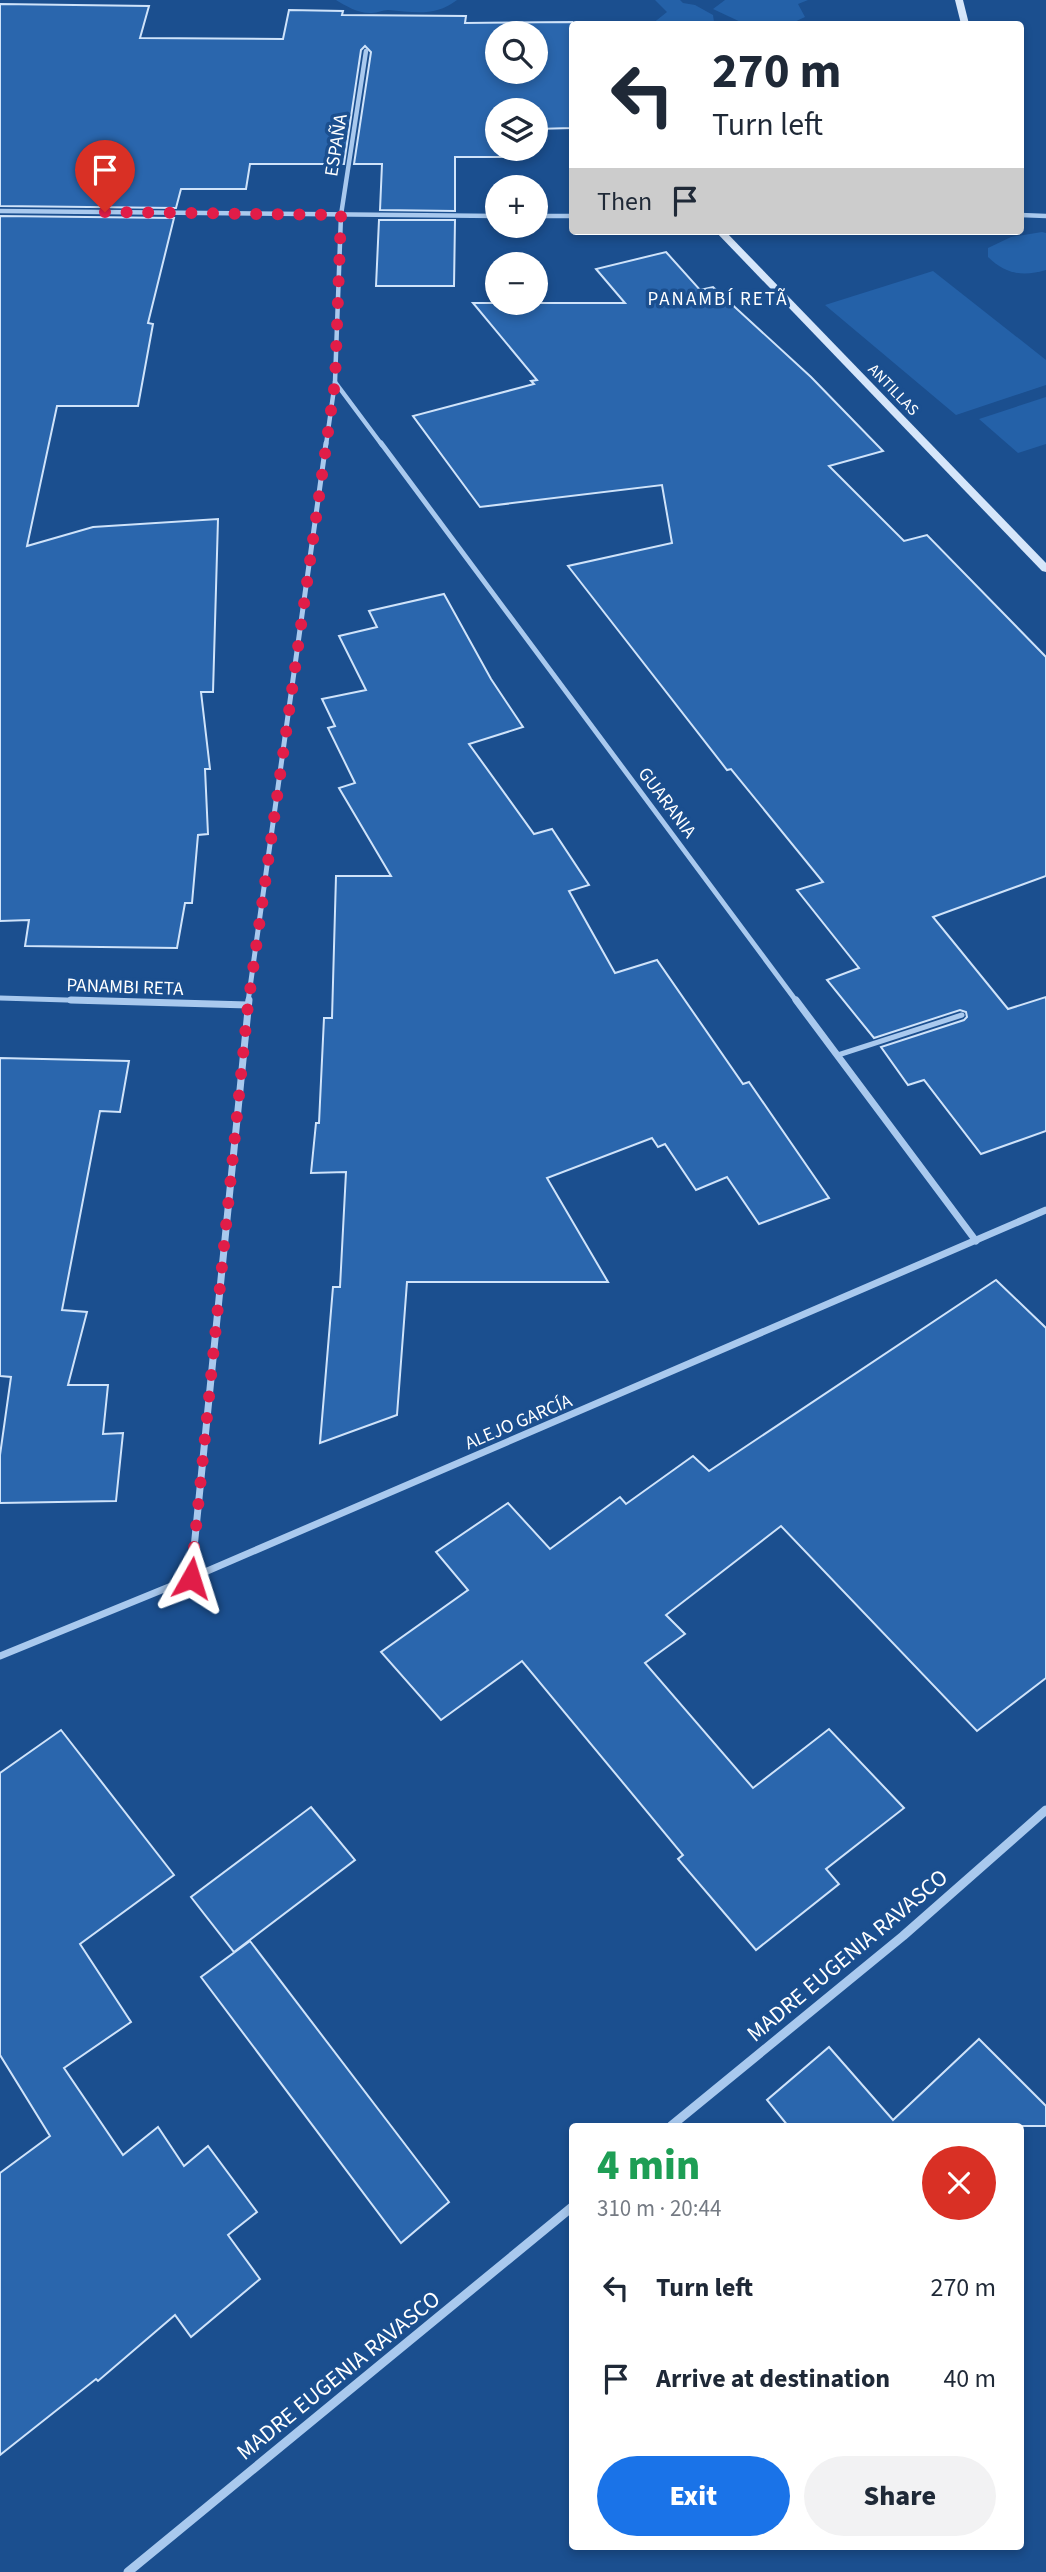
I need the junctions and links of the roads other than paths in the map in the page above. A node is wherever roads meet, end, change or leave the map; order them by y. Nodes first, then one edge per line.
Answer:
1 (959, 0) edge
2 (964, 21) edge
3 (366, 51) dead end
4 (0, 211) edge
5 (341, 215) junction
6 (1024, 215) edge
7 (485, 216) edge
8 (548, 216) edge
9 (569, 216) edge
10 (1046, 216) edge
11 (724, 235) edge
12 (335, 382) junction
13 (1046, 569) edge
14 (0, 998) edge
15 (248, 1005) junction
16 (962, 1015) dead end
17 (838, 1055) junction
18 (1046, 1210) edge
19 (976, 1241) junction
20 (191, 1578) junction
21 (0, 1657) edge
22 (1046, 1810) edge
23 (675, 2123) edge
24 (569, 2209) edge
25 (128, 2572) edge

1 - 2 street
3 - 5 street, ESPAÑA
4 - 5 street
5 - 7 street
5 - 12 street, ESPAÑA
6 - 10 street
8 - 9 street
11 - 13 street, ANTILLAS
12 - 15 street, ESPAÑA
12 - 17 street, GUARANIA
14 - 15 street, PANAMBI RETA
15 - 20 street, ESPAÑA
16 - 17 lane
17 - 19 street, GUARANIA
18 - 19 street, ALEJO GARCÍA
19 - 20 street, ALEJO GARCÍA
20 - 21 street, ALEJO GARCÍA
22 - 23 street, MADRE EUGENIA RAVASCO
24 - 25 street, MADRE EUGENIA RAVASCO

